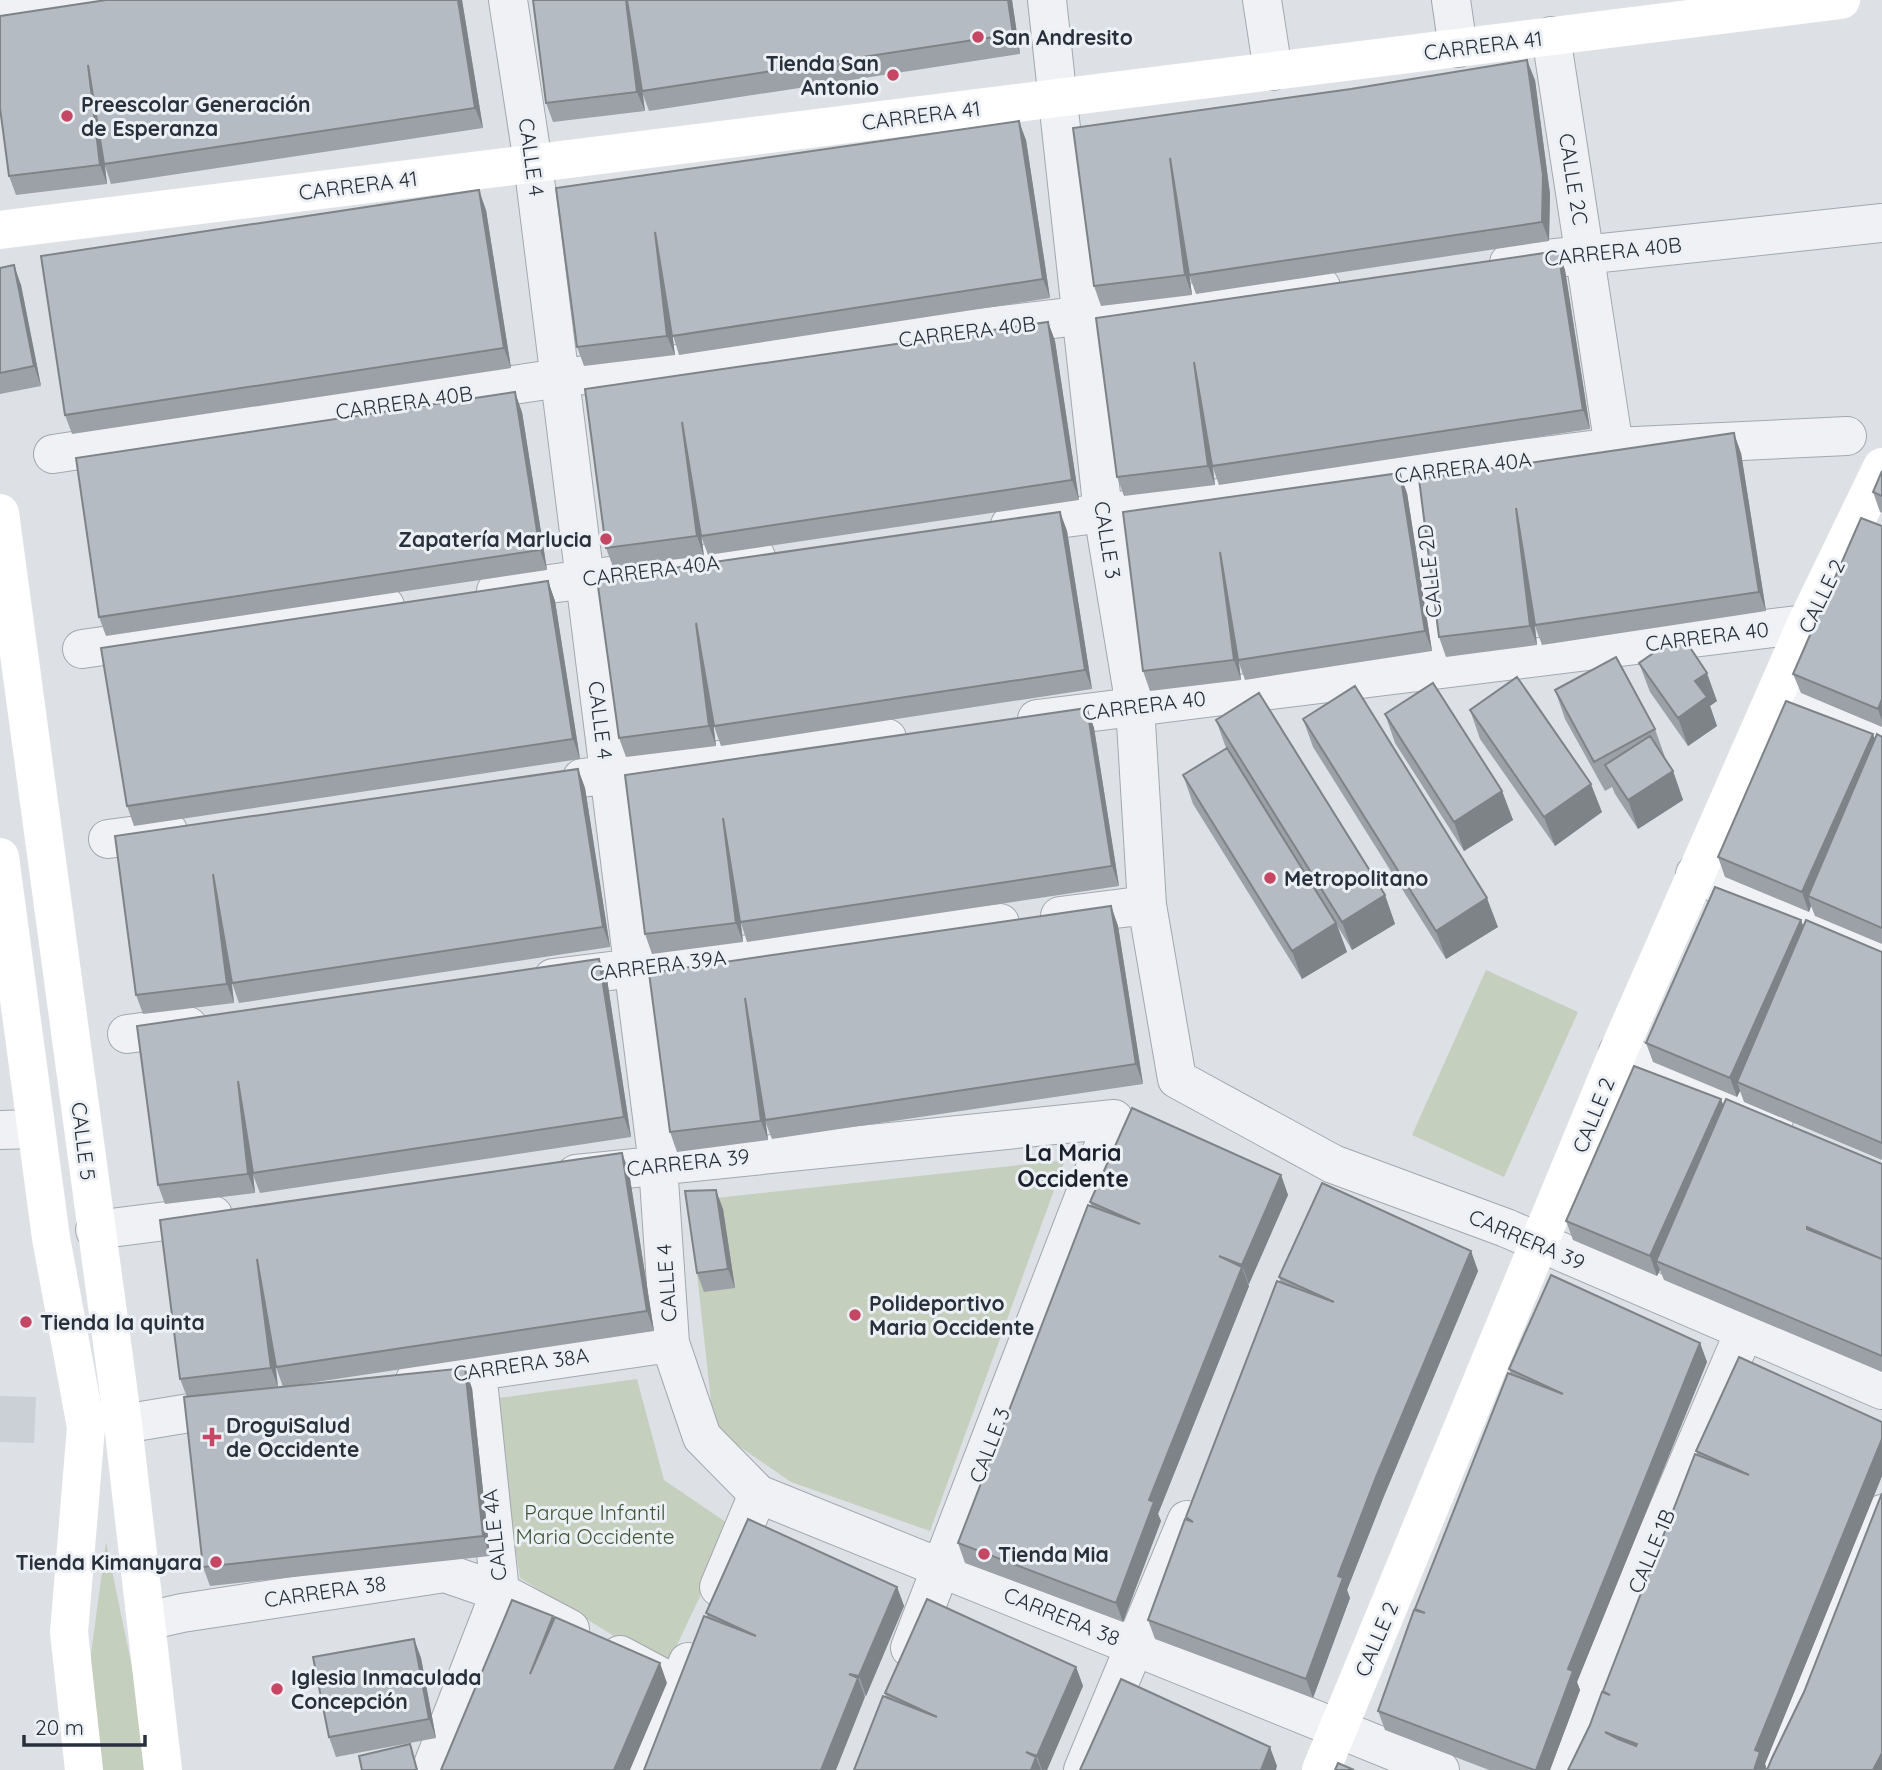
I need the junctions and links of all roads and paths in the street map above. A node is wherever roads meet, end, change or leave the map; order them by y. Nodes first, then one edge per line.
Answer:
1 (99, 0) edge
2 (508, 0) edge
3 (1047, 0) edge
4 (1262, 0) edge
5 (1451, 0) edge
6 (1841, 0) edge
7 (1674, 10) edge
8 (0, 14) edge
9 (1551, 36) junction
10 (1458, 48) junction
11 (1273, 71) junction
12 (1059, 98) junction
13 (533, 163) junction
14 (1882, 223) edge
15 (0, 230) edge
16 (1586, 253) junction
17 (1476, 267) edge
18 (1353, 282) edge
19 (1080, 317) junction
20 (560, 379) junction
21 (1847, 436) dead end
22 (1614, 447) junction
23 (53, 454) dead end
24 (1882, 467) edge
25 (1418, 473) junction
26 (0, 513) edge
27 (1103, 513) junction
28 (1871, 522) edge
29 (980, 529) edge
30 (789, 553) edge
31 (583, 579) junction
32 (461, 596) edge
33 (421, 601) edge
34 (1806, 624) junction
35 (82, 649) dead end
36 (1440, 669) junction
37 (1779, 690) junction
38 (1135, 706) junction
39 (996, 724) edge
40 (927, 733) edge
41 (1882, 733) edge
42 (608, 774) junction
43 (541, 783) edge
44 (202, 827) edge
45 (108, 839) dead end
46 (0, 856) edge
47 (1695, 874) junction
48 (1147, 905) junction
49 (1882, 954) edge
50 (633, 968) junction
51 (524, 982) edge
52 (223, 1021) edge
53 (127, 1034) dead end
54 (1618, 1052) junction
55 (1177, 1079) joint
56 (1114, 1119) joint
57 (18, 1130) edge
58 (1807, 1133) edge
59 (1333, 1164) junction
60 (658, 1165) junction
61 (535, 1179) edge
62 (1317, 1202) edge
63 (248, 1211) edge
64 (95, 1230) junction
65 (1541, 1243) junction
66 (1744, 1332) junction
67 (670, 1343) junction
68 (477, 1371) junction
69 (380, 1385) edge
70 (1882, 1390) edge
71 (269, 1401) edge
72 (123, 1424) junction
73 (702, 1437) joint
74 (1197, 1493) edge
75 (758, 1494) junction
76 (1882, 1514) edge
77 (942, 1568) junction
78 (500, 1592) junction
79 (147, 1621) junction
80 (1135, 1646) junction
81 (896, 1682) edge
82 (678, 1686) junction
83 (1339, 1729) junction
84 (84, 1770) edge
85 (163, 1770) edge
86 (431, 1770) edge
87 (643, 1770) edge
88 (1083, 1770) edge
89 (1321, 1770) edge
90 (1440, 1770) edge
91 (1557, 1770) edge
92 (1774, 1770) edge

1 - 8 street
2 - 13 street, CALLE 4
3 - 12 street, CALLE 3
4 - 11 street
5 - 10 street
6 - 7 street, CARRERA 41
7 - 9 street, CARRERA 41
9 - 10 street, CARRERA 41
9 - 16 street, CALLE 2C
10 - 11 street, CARRERA 41
11 - 12 street, CARRERA 41
12 - 13 street, CARRERA 41
12 - 19 street, CALLE 3
13 - 15 street, CARRERA 41
13 - 20 street, CALLE 4
14 - 16 street, CARRERA 40B
16 - 17 street, CARRERA 40B
16 - 22 street, CALLE 2C
18 - 19 street, CARRERA 40B
19 - 20 street, CARRERA 40B
19 - 27 street, CALLE 3
20 - 23 street, CARRERA 40B
20 - 31 street, CALLE 4
21 - 22 street, CARRERA 40A
22 - 25 street, CARRERA 40A
24 - 28 street, CALLE 2
25 - 27 street, CARRERA 40A
25 - 36 street, CALLE 2D
26 - 64 street, CALLE 5
27 - 29 street, CARRERA 40A
27 - 38 street, CALLE 3
28 - 34 street, CALLE 2
30 - 31 street, CARRERA 40A
31 - 32 street, CARRERA 40A
31 - 42 street, CALLE 4
33 - 35 street
34 - 36 street, CARRERA 40
34 - 37 street, CALLE 2
36 - 38 street, CARRERA 40
37 - 41 street
37 - 47 street, CALLE 2
38 - 39 street, CARRERA 40
38 - 48 street, CALLE 3
40 - 42 street
42 - 43 street
42 - 50 street, CALLE 4
44 - 45 street
46 - 57 street
47 - 49 street
47 - 54 street, CALLE 2
48 - 50 street, CARRERA 39A
48 - 55 street, CALLE 3
50 - 51 street, CARRERA 39A
50 - 60 street, CALLE 4
52 - 53 street
54 - 58 street
54 - 65 street, CALLE 2
55 - 59 street, CARRERA 39
56 - 60 street, CARRERA 39
56 - 77 street, CALLE 3
57 - 84 street
59 - 62 street
59 - 65 street, CARRERA 39
60 - 61 street, CARRERA 39
60 - 67 street, CALLE 4
63 - 64 street
64 - 72 street, CALLE 5
65 - 66 street, CARRERA 39
65 - 83 street, CALLE 2
66 - 70 street, CARRERA 39
66 - 91 street, CALLE 1B
67 - 68 street, CARRERA 38A
67 - 73 street, CALLE 4
68 - 69 street, CARRERA 38A
68 - 78 street, CALLE 4A
71 - 72 street
72 - 79 street, CALLE 5
73 - 75 street, CARRERA 38
74 - 80 street
75 - 77 street, CARRERA 38
75 - 82 street
76 - 92 street
77 - 80 street, CARRERA 38
77 - 81 street, CALLE 3
78 - 79 street, CARRERA 38
78 - 82 street, CARRERA 38
78 - 86 street, CALLE 4A
79 - 85 street, CALLE 5
80 - 83 street, CARRERA 38
80 - 88 street
82 - 87 street
83 - 89 street, CALLE 2
83 - 90 street, CARRERA 38

